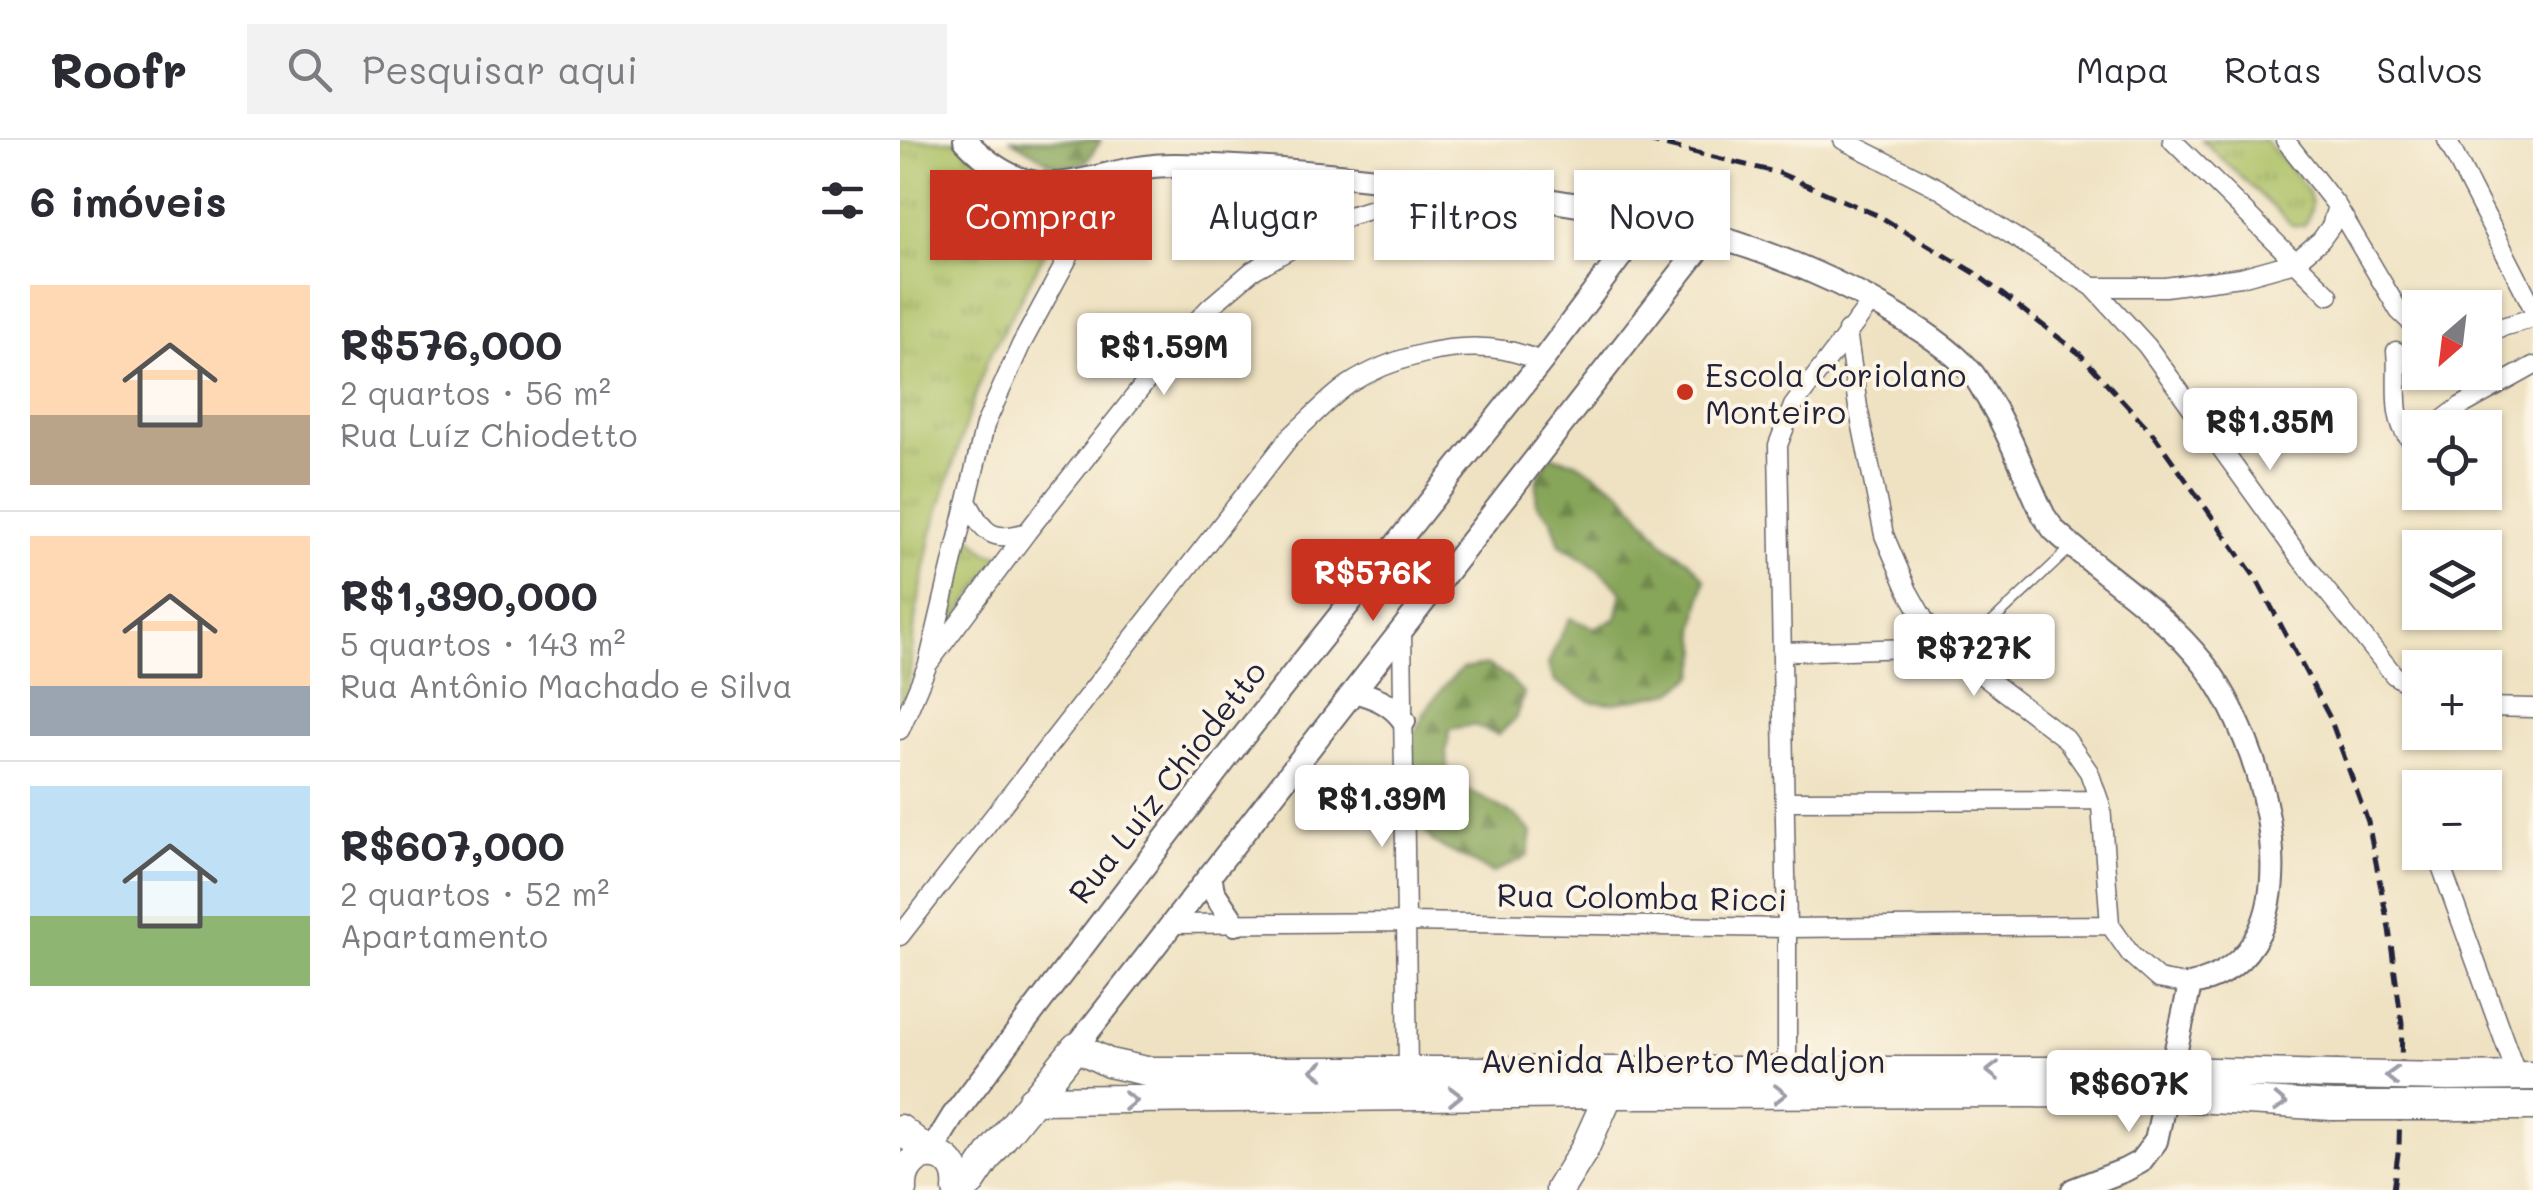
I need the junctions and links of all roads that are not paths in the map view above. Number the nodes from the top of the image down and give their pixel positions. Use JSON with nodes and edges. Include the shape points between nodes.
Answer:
{"nodes":[{"id":1,"x":965,"y":140,"type":"edge"},
{"id":2,"x":1843,"y":140,"type":"edge"},
{"id":3,"x":2172,"y":140,"type":"edge"},
{"id":4,"x":2284,"y":140,"type":"edge"},
{"id":5,"x":2447,"y":140,"type":"edge"},
{"id":6,"x":1000,"y":170,"type":"edge"},
{"id":7,"x":1126,"y":170,"type":"edge"},
{"id":8,"x":1297,"y":170,"type":"edge"},
{"id":9,"x":2337,"y":206,"type":"junction"},
{"id":10,"x":1730,"y":241,"type":"edge"},
{"id":11,"x":1066,"y":260,"type":"edge"},
{"id":12,"x":1273,"y":260,"type":"edge"},
{"id":13,"x":1618,"y":260,"type":"edge"},
{"id":14,"x":1692,"y":260,"type":"edge"},
{"id":15,"x":2295,"y":262,"type":"junction"},
{"id":16,"x":2093,"y":288,"type":"junction"},
{"id":17,"x":2329,"y":295,"type":"dead end"},
{"id":18,"x":1872,"y":301,"type":"junction"},
{"id":19,"x":2533,"y":308,"type":"edge"},
{"id":20,"x":2402,"y":314,"type":"edge"},
{"id":21,"x":2533,"y":318,"type":"edge"},
{"id":22,"x":2502,"y":327,"type":"edge"},
{"id":23,"x":1847,"y":331,"type":"junction"},
{"id":24,"x":2396,"y":351,"type":"dead end"},
{"id":25,"x":1542,"y":361,"type":"junction"},
{"id":26,"x":2533,"y":366,"type":"edge"},
{"id":27,"x":2456,"y":410,"type":"edge"},
{"id":28,"x":2402,"y":429,"type":"edge"},
{"id":29,"x":967,"y":501,"type":"junction"},
{"id":30,"x":1027,"y":532,"type":"junction"},
{"id":31,"x":2072,"y":546,"type":"junction"},
{"id":32,"x":1402,"y":630,"type":"junction"},
{"id":33,"x":1782,"y":652,"type":"junction"},
{"id":34,"x":1950,"y":652,"type":"junction"},
{"id":35,"x":928,"y":664,"type":"junction"},
{"id":36,"x":2402,"y":679,"type":"edge"},
{"id":37,"x":1354,"y":691,"type":"junction"},
{"id":38,"x":2502,"y":707,"type":"edge"},
{"id":39,"x":2533,"y":708,"type":"edge"},
{"id":40,"x":1404,"y":721,"type":"junction"},
{"id":41,"x":900,"y":730,"type":"edge"},
{"id":42,"x":1785,"y":800,"type":"junction"},
{"id":43,"x":2098,"y":800,"type":"junction"},
{"id":44,"x":2443,"y":870,"type":"edge"},
{"id":45,"x":1210,"y":875,"type":"junction"},
{"id":46,"x":1406,"y":922,"type":"junction"},
{"id":47,"x":1173,"y":924,"type":"junction"},
{"id":48,"x":1235,"y":924,"type":"junction"},
{"id":49,"x":2110,"y":925,"type":"junction"},
{"id":50,"x":1788,"y":928,"type":"junction"},
{"id":51,"x":900,"y":936,"type":"edge"},
{"id":52,"x":2190,"y":986,"type":"junction"},
{"id":53,"x":1076,"y":1047,"type":"junction"},
{"id":54,"x":1408,"y":1069,"type":"junction"},
{"id":55,"x":1787,"y":1072,"type":"junction"},
{"id":56,"x":2525,"y":1076,"type":"edge"},
{"id":57,"x":2168,"y":1083,"type":"junction"},
{"id":58,"x":1610,"y":1094,"type":"junction"},
{"id":59,"x":1032,"y":1100,"type":"junction"},
{"id":60,"x":2533,"y":1106,"type":"edge"},
{"id":61,"x":900,"y":1129,"type":"edge"},
{"id":62,"x":947,"y":1170,"type":"edge"},
{"id":63,"x":902,"y":1179,"type":"edge"},
{"id":64,"x":1559,"y":1189,"type":"edge"},
{"id":65,"x":1582,"y":1190,"type":"edge"},
{"id":66,"x":2073,"y":1190,"type":"edge"}],
"edges":[{"from":1,"to":6,"type":"street"},
{"from":2,"to":16,"type":"street","via":[[1938,188]]},
{"from":3,"to":15,"type":"street"},
{"from":4,"to":9,"type":"street"},
{"from":5,"to":19,"type":"street"},
{"from":7,"to":8,"type":"street"},
{"from":9,"to":15,"type":"street","via":[[2321,240]]},
{"from":9,"to":20,"type":"street"},
{"from":10,"to":18,"type":"street"},
{"from":11,"to":29,"type":"street","via":[[985,426]]},
{"from":12,"to":30,"type":"street","via":[[1180,339]]},
{"from":13,"to":25,"type":"street","name":"Rua Luíz Chiodetto"},
{"from":14,"to":32,"type":"street"},
{"from":15,"to":16,"type":"street","via":[[2241,278],[2166,288]]},
{"from":15,"to":17,"type":"street"},
{"from":16,"to":36,"type":"street","via":[[2147,346],[2301,558]]},
{"from":18,"to":23,"type":"street"},
{"from":18,"to":31,"type":"street","via":[[1974,375],[2044,516]]},
{"from":21,"to":22,"type":"street"},
{"from":23,"to":33,"type":"street","via":[[1793,406],[1778,445]]},
{"from":23,"to":34,"type":"street","via":[[1884,535],[1925,621]]},
{"from":24,"to":28,"type":"street"},
{"from":25,"to":51,"type":"street","via":[[1504,350],[1441,351],[1402,360],[1346,386],[1290,437]]},
{"from":25,"to":62,"type":"street","name":"Rua Luíz Chiodetto","via":[[953,1116],[940,1137]]},
{"from":26,"to":27,"type":"street"},
{"from":29,"to":30,"type":"street","via":[[990,534]]},
{"from":29,"to":35,"type":"street"},
{"from":30,"to":35,"type":"street"},
{"from":31,"to":34,"type":"lane"},
{"from":31,"to":52,"type":"street","via":[[2153,610],[2204,664],[2231,709],[2264,798],[2273,856],[2265,920],[2237,963]]},
{"from":32,"to":37,"type":"street"},
{"from":32,"to":40,"type":"street"},
{"from":33,"to":34,"type":"street"},
{"from":33,"to":42,"type":"street"},
{"from":34,"to":43,"type":"street","via":[[2066,738],[2090,772]]},
{"from":35,"to":41,"type":"street"},
{"from":37,"to":40,"type":"street","via":[[1396,708]]},
{"from":37,"to":45,"type":"street"},
{"from":38,"to":39,"type":"street"},
{"from":40,"to":46,"type":"street"},
{"from":42,"to":43,"type":"street"},
{"from":42,"to":50,"type":"street"},
{"from":43,"to":49,"type":"street"},
{"from":44,"to":56,"type":"street"},
{"from":45,"to":47,"type":"street"},
{"from":45,"to":48,"type":"street"},
{"from":46,"to":48,"type":"street","name":"Rua Colomba Ricci"},
{"from":46,"to":50,"type":"street","name":"Rua Colomba Ricci"},
{"from":46,"to":54,"type":"street"},
{"from":47,"to":48,"type":"street","name":"Rua Colomba Ricci"},
{"from":47,"to":53,"type":"street"},
{"from":49,"to":50,"type":"street","name":"Rua Colomba Ricci"},
{"from":49,"to":52,"type":"street","via":[[2158,979]]},
{"from":50,"to":55,"type":"street"},
{"from":52,"to":57,"type":"street"},
{"from":54,"to":53,"type":"main road","name":"Avenida Alberto Medaljon","one_way":true,"via":[[1146,1071]]},
{"from":53,"to":59,"type":"main road"},
{"from":54,"to":55,"type":"main road","name":"Avenida Alberto Medaljon"},
{"from":57,"to":55,"type":"main road","name":"Avenida Alberto Medaljon","one_way":true},
{"from":56,"to":57,"type":"main road","name":"Avenida Alberto Medaljon","one_way":true,"bridge":true},
{"from":58,"to":57,"type":"main road","name":"Avenida Alberto Medaljon","one_way":true,"via":[[2103,1092]]},
{"from":57,"to":60,"type":"main road","name":"Avenida Alberto Medaljon","one_way":true,"bridge":true,"via":[[2333,1106]]},
{"from":57,"to":66,"type":"street","via":[[2156,1140],[2140,1162]]},
{"from":59,"to":58,"type":"main road","name":"Avenida Alberto Medaljon","one_way":true},
{"from":58,"to":64,"type":"main road"},
{"from":59,"to":62,"type":"main road","via":[[991,1153]]},
{"from":61,"to":62,"type":"main road"},
{"from":62,"to":63,"type":"main road","via":[[914,1160]]},
{"from":64,"to":65,"type":"street"}]}
